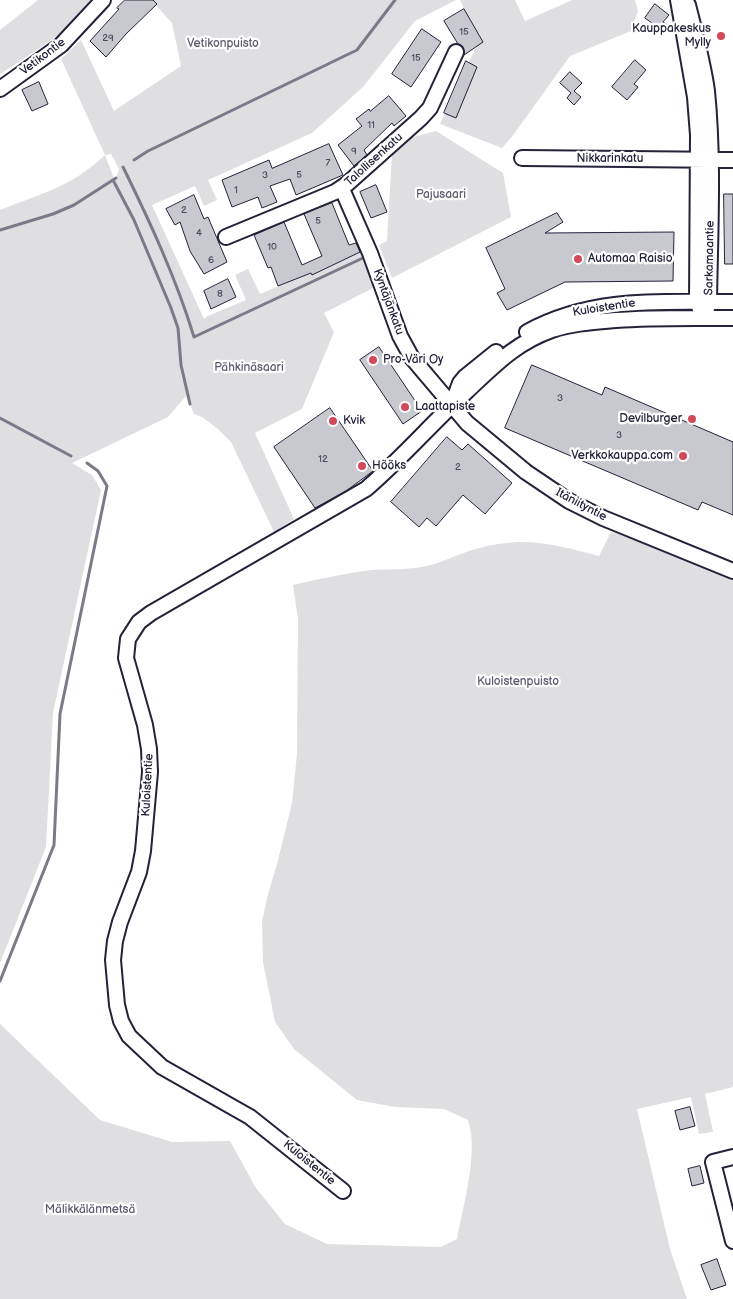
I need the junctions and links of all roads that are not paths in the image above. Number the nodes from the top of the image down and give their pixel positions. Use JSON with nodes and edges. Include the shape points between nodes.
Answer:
{"nodes":[{"id":1,"x":103,"y":0,"type":"edge"},
{"id":2,"x":678,"y":0,"type":"edge"},
{"id":3,"x":685,"y":0,"type":"edge"},
{"id":4,"x":456,"y":52,"type":"dead end"},
{"id":5,"x":0,"y":88,"type":"edge"},
{"id":6,"x":522,"y":158,"type":"dead end"},
{"id":7,"x":705,"y":160,"type":"junction"},
{"id":8,"x":733,"y":160,"type":"edge"},
{"id":9,"x":342,"y":188,"type":"junction"},
{"id":10,"x":226,"y":238,"type":"dead end"},
{"id":11,"x":703,"y":302,"type":"junction"},
{"id":12,"x":733,"y":302,"type":"edge"},
{"id":13,"x":704,"y":318,"type":"junction"},
{"id":14,"x":733,"y":318,"type":"edge"},
{"id":15,"x":452,"y":405,"type":"junction"},
{"id":16,"x":733,"y":571,"type":"edge"},
{"id":17,"x":733,"y":1157,"type":"edge"},
{"id":18,"x":343,"y":1191,"type":"dead end"},
{"id":19,"x":733,"y":1241,"type":"edge"}],
"edges":[{"from":1,"to":5,"type":"street","name":"Vetikontie","via":[[61,45]]},
{"from":2,"to":7,"type":"street","name":"Sarkamaantie"},
{"from":3,"to":7,"type":"street","name":"Sarkamaantie","via":[[706,89]]},
{"from":4,"to":9,"type":"street","name":"Talollisenkatu","via":[[430,108],[422,118]]},
{"from":6,"to":7,"type":"street","name":"Nikkarinkatu"},
{"from":7,"to":8,"type":"street","name":"Nikkarinkatu"},
{"from":7,"to":11,"type":"street","name":"Sarkamaantie"},
{"from":9,"to":10,"type":"street","name":"Talollisenkatu"},
{"from":9,"to":15,"type":"street","name":"Kyntäjänkatu","via":[[404,343],[412,358]]},
{"from":11,"to":12,"type":"street","name":"Kuloistentie"},
{"from":11,"to":13,"type":"street","name":"Sarkamaantie"},
{"from":11,"to":15,"type":"street","name":"Kuloistentie","via":[[606,305],[547,322],[515,339],[473,370],[460,383]]},
{"from":13,"to":14,"type":"street","name":"Kuloistentie"},
{"from":13,"to":15,"type":"street","name":"Kuloistentie","via":[[589,322],[552,330],[501,359]]},
{"from":15,"to":16,"type":"street","name":"Itäniityntie","via":[[467,423],[505,455],[569,501]]},
{"from":15,"to":18,"type":"street","name":"Kuloistentie","via":[[366,489],[151,613],[139,622],[128,639],[126,658],[145,725],[150,772],[139,872],[120,922],[114,950],[120,1021],[129,1036],[162,1067],[250,1117]]},
{"from":17,"to":19,"type":"street","via":[[713,1162]]}]}
